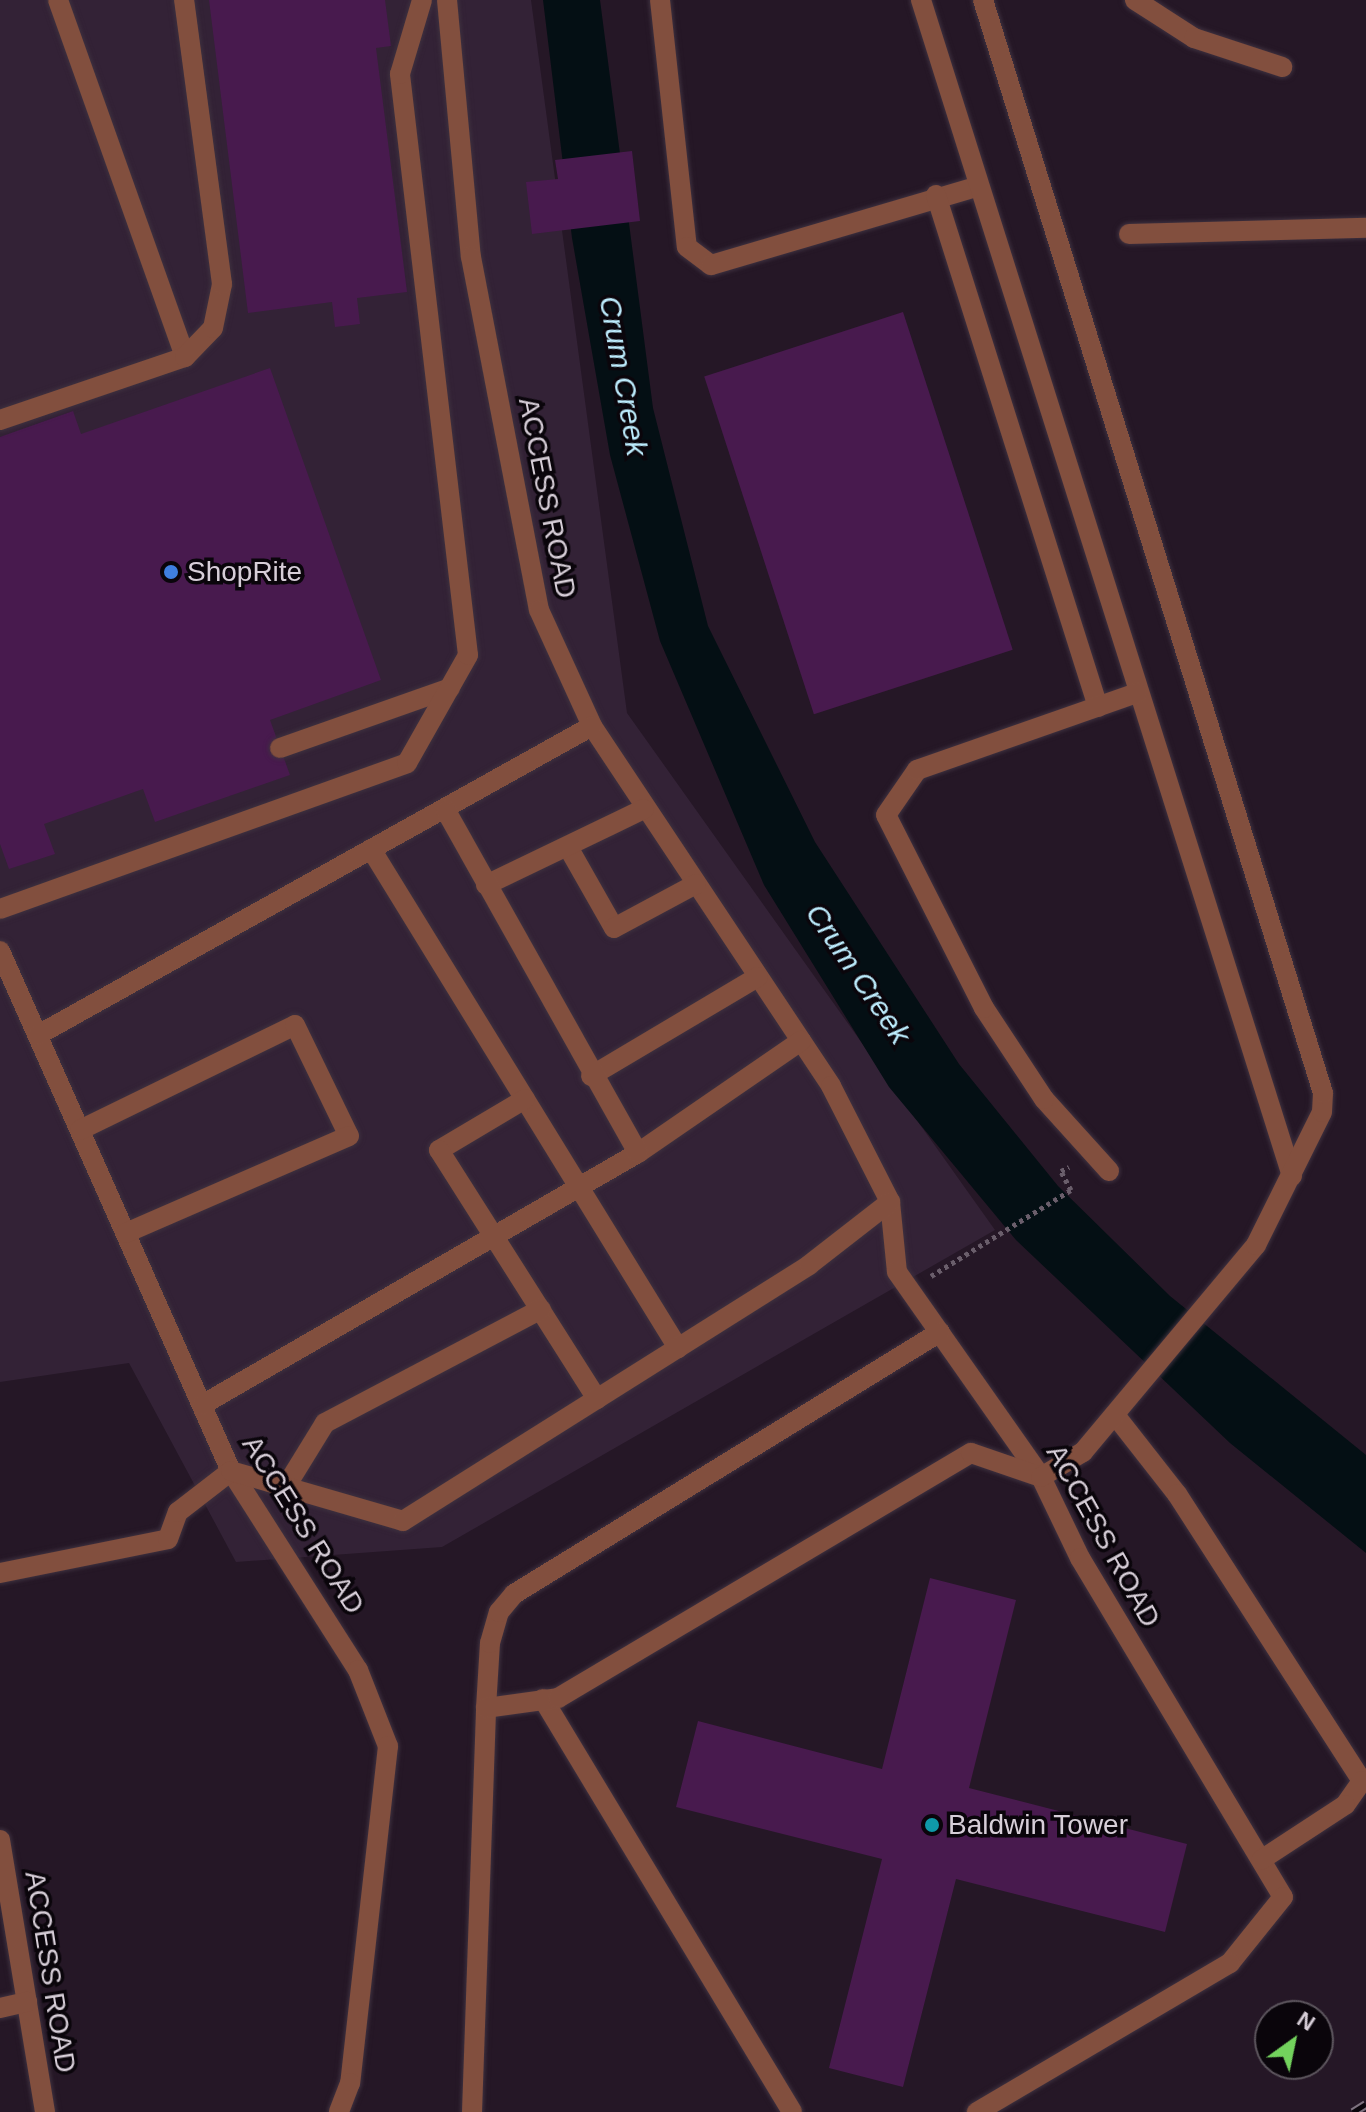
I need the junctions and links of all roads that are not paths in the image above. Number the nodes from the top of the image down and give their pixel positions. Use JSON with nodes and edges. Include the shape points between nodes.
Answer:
{"nodes":[{"id":1,"x":58,"y":0,"type":"edge"},
{"id":2,"x":184,"y":0,"type":"edge"},
{"id":3,"x":422,"y":0,"type":"edge"},
{"id":4,"x":447,"y":0,"type":"edge"},
{"id":5,"x":660,"y":0,"type":"edge"},
{"id":6,"x":921,"y":0,"type":"edge"},
{"id":7,"x":983,"y":0,"type":"edge"},
{"id":8,"x":1135,"y":0,"type":"edge"},
{"id":9,"x":1282,"y":67,"type":"dead end"},
{"id":10,"x":979,"y":186,"type":"junction"},
{"id":11,"x":936,"y":195,"type":"junction"},
{"id":12,"x":1366,"y":228,"type":"edge"},
{"id":13,"x":1129,"y":234,"type":"dead end"},
{"id":14,"x":185,"y":357,"type":"junction"},
{"id":15,"x":0,"y":420,"type":"edge"},
{"id":16,"x":450,"y":688,"type":"junction"},
{"id":17,"x":1137,"y":693,"type":"junction"},
{"id":18,"x":1098,"y":707,"type":"junction"},
{"id":19,"x":592,"y":726,"type":"junction"},
{"id":20,"x":280,"y":748,"type":"dead end"},
{"id":21,"x":644,"y":809,"type":"junction"},
{"id":22,"x":446,"y":811,"type":"junction"},
{"id":23,"x":568,"y":847,"type":"junction"},
{"id":24,"x":371,"y":849,"type":"junction"},
{"id":25,"x":696,"y":884,"type":"junction"},
{"id":26,"x":486,"y":885,"type":"junction"},
{"id":27,"x":0,"y":909,"type":"edge"},
{"id":28,"x":0,"y":951,"type":"edge"},
{"id":29,"x":758,"y":977,"type":"junction"},
{"id":30,"x":38,"y":1035,"type":"junction"},
{"id":31,"x":801,"y":1041,"type":"junction"},
{"id":32,"x":591,"y":1076,"type":"junction"},
{"id":33,"x":525,"y":1099,"type":"junction"},
{"id":34,"x":80,"y":1130,"type":"junction"},
{"id":35,"x":638,"y":1153,"type":"junction"},
{"id":36,"x":1109,"y":1171,"type":"dead end"},
{"id":37,"x":1292,"y":1176,"type":"junction"},
{"id":38,"x":581,"y":1189,"type":"junction"},
{"id":39,"x":890,"y":1202,"type":"junction"},
{"id":40,"x":126,"y":1233,"type":"junction"},
{"id":41,"x":497,"y":1240,"type":"junction"},
{"id":42,"x":541,"y":1309,"type":"junction"},
{"id":43,"x":940,"y":1332,"type":"junction"},
{"id":44,"x":678,"y":1348,"type":"junction"},
{"id":45,"x":597,"y":1399,"type":"junction"},
{"id":46,"x":202,"y":1405,"type":"junction"},
{"id":47,"x":1115,"y":1415,"type":"junction"},
{"id":48,"x":231,"y":1471,"type":"junction"},
{"id":49,"x":1041,"y":1477,"type":"junction"},
{"id":50,"x":285,"y":1488,"type":"junction"},
{"id":51,"x":0,"y":1573,"type":"edge"},
{"id":52,"x":543,"y":1699,"type":"junction"},
{"id":53,"x":486,"y":1708,"type":"junction"},
{"id":54,"x":0,"y":1840,"type":"edge"},
{"id":55,"x":1261,"y":1860,"type":"junction"},
{"id":56,"x":27,"y":2002,"type":"junction"},
{"id":57,"x":0,"y":2008,"type":"edge"},
{"id":58,"x":45,"y":2112,"type":"edge"},
{"id":59,"x":339,"y":2112,"type":"edge"},
{"id":60,"x":472,"y":2112,"type":"edge"},
{"id":61,"x":792,"y":2112,"type":"edge"},
{"id":62,"x":977,"y":2112,"type":"edge"}],
"edges":[{"from":1,"to":14,"type":"street"},
{"from":2,"to":14,"type":"street","via":[[222,284],[213,328]]},
{"from":3,"to":16,"type":"street","via":[[400,74],[468,655]]},
{"from":4,"to":19,"type":"street","name":"ACCESS ROAD","via":[[471,257],[539,610]]},
{"from":5,"to":11,"type":"street","via":[[687,247],[711,265]]},
{"from":6,"to":10,"type":"street"},
{"from":7,"to":37,"type":"street","via":[[1323,1093],[1322,1112]]},
{"from":8,"to":9,"type":"street","via":[[1194,38]]},
{"from":10,"to":11,"type":"street"},
{"from":10,"to":17,"type":"street"},
{"from":11,"to":18,"type":"street"},
{"from":12,"to":13,"type":"street"},
{"from":14,"to":15,"type":"street"},
{"from":16,"to":20,"type":"street"},
{"from":16,"to":27,"type":"street","via":[[407,763]]},
{"from":17,"to":18,"type":"street"},
{"from":17,"to":37,"type":"street"},
{"from":18,"to":36,"type":"street","via":[[917,770],[886,815],[984,1008],[1044,1099]]},
{"from":19,"to":21,"type":"street","name":"ACCESS ROAD"},
{"from":19,"to":22,"type":"street"},
{"from":21,"to":23,"type":"street"},
{"from":21,"to":25,"type":"street","name":"ACCESS ROAD"},
{"from":22,"to":24,"type":"street"},
{"from":22,"to":26,"type":"street"},
{"from":23,"to":25,"type":"street","via":[[614,928]]},
{"from":23,"to":26,"type":"street"},
{"from":24,"to":30,"type":"street"},
{"from":24,"to":33,"type":"street"},
{"from":25,"to":29,"type":"street","name":"ACCESS ROAD"},
{"from":26,"to":32,"type":"street"},
{"from":28,"to":30,"type":"street","name":"ACCESS ROAD"},
{"from":29,"to":31,"type":"street","name":"ACCESS ROAD"},
{"from":29,"to":32,"type":"street"},
{"from":30,"to":34,"type":"street","name":"ACCESS ROAD"},
{"from":31,"to":35,"type":"street"},
{"from":31,"to":39,"type":"street","name":"ACCESS ROAD"},
{"from":32,"to":35,"type":"street"},
{"from":33,"to":38,"type":"street"},
{"from":33,"to":41,"type":"street","via":[[439,1150]]},
{"from":34,"to":40,"type":"street","name":"ACCESS ROAD"},
{"from":34,"to":40,"type":"street","via":[[295,1025],[349,1136]]},
{"from":35,"to":38,"type":"street"},
{"from":37,"to":47,"type":"street","via":[[1256,1245]]},
{"from":38,"to":41,"type":"street"},
{"from":38,"to":44,"type":"street"},
{"from":39,"to":43,"type":"street","name":"ACCESS ROAD","via":[[897,1272]]},
{"from":39,"to":44,"type":"street","name":"ACCESS ROAD","via":[[809,1265]]},
{"from":40,"to":46,"type":"street","name":"ACCESS ROAD"},
{"from":41,"to":42,"type":"street"},
{"from":41,"to":46,"type":"street"},
{"from":42,"to":45,"type":"street"},
{"from":42,"to":50,"type":"street","via":[[325,1423]]},
{"from":43,"to":49,"type":"street","name":"ACCESS ROAD"},
{"from":43,"to":53,"type":"street","via":[[514,1594],[499,1612],[490,1643]]},
{"from":44,"to":45,"type":"street","name":"ACCESS ROAD"},
{"from":45,"to":50,"type":"street","name":"ACCESS ROAD","via":[[403,1521]]},
{"from":46,"to":48,"type":"street","name":"ACCESS ROAD"},
{"from":47,"to":49,"type":"street","via":[[1083,1452]]},
{"from":47,"to":55,"type":"street","via":[[1177,1494],[1362,1781],[1345,1805]]},
{"from":48,"to":50,"type":"street","name":"ACCESS ROAD"},
{"from":48,"to":51,"type":"street","via":[[178,1512],[168,1539]]},
{"from":48,"to":59,"type":"street","name":"ACCESS ROAD","via":[[358,1670],[388,1746],[350,2083]]},
{"from":49,"to":52,"type":"street","via":[[971,1453],[558,1698]]},
{"from":49,"to":55,"type":"street","name":"ACCESS ROAD","via":[[1080,1558]]},
{"from":52,"to":53,"type":"street"},
{"from":52,"to":61,"type":"street"},
{"from":53,"to":60,"type":"street"},
{"from":54,"to":56,"type":"street","name":"ACCESS ROAD"},
{"from":55,"to":62,"type":"street","name":"ACCESS ROAD","via":[[1283,1897],[1230,1963]]},
{"from":56,"to":57,"type":"street"},
{"from":56,"to":58,"type":"street","name":"ACCESS ROAD"}]}
